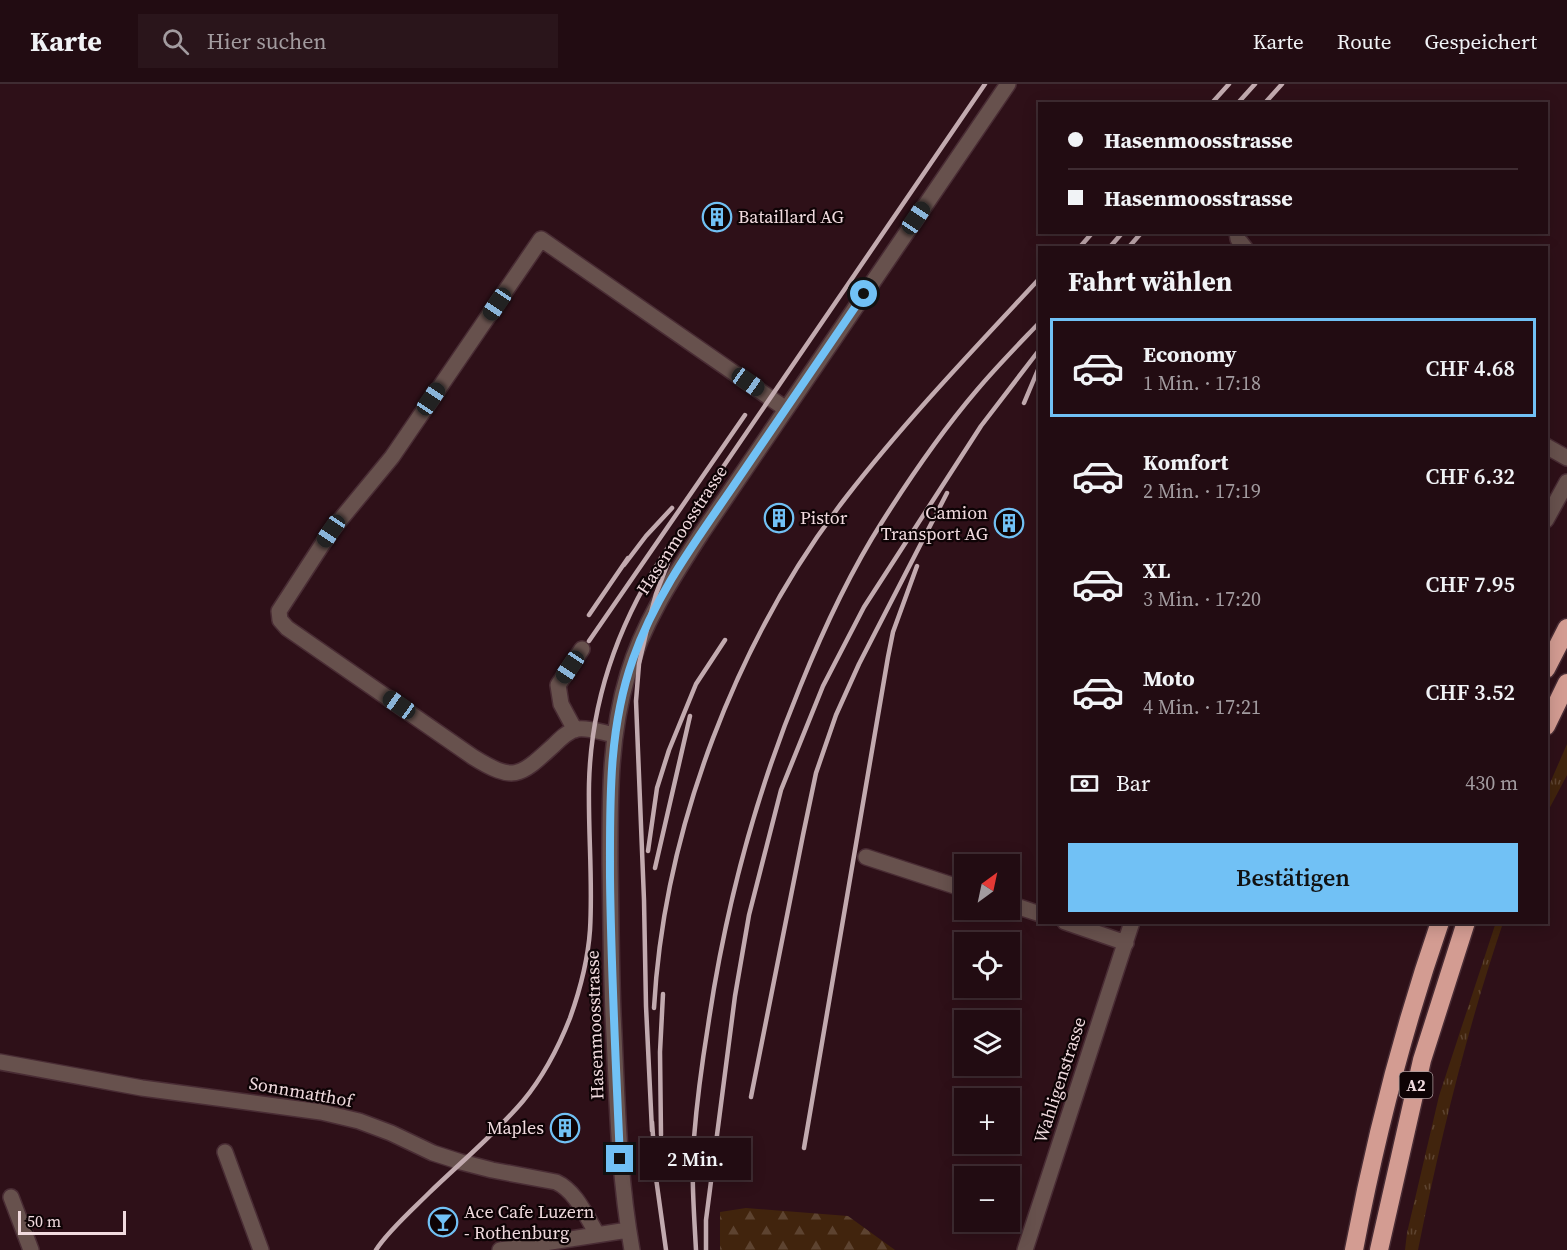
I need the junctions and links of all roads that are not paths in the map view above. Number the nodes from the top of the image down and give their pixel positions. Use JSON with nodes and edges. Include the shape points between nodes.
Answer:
{"nodes":[{"id":1,"x":1008,"y":84,"type":"edge"},
{"id":2,"x":786,"y":409,"type":"junction"},
{"id":3,"x":1548,"y":447,"type":"edge"},
{"id":4,"x":1567,"y":458,"type":"edge"},
{"id":5,"x":1567,"y":482,"type":"edge"},
{"id":6,"x":1548,"y":516,"type":"edge"},
{"id":7,"x":1567,"y":628,"type":"edge"},
{"id":8,"x":582,"y":649,"type":"dead end"},
{"id":9,"x":1548,"y":665,"type":"edge"},
{"id":10,"x":1567,"y":683,"type":"edge"},
{"id":11,"x":1548,"y":722,"type":"edge"},
{"id":12,"x":575,"y":730,"type":"junction"},
{"id":13,"x":615,"y":735,"type":"junction"},
{"id":14,"x":866,"y":857,"type":"dead end"},
{"id":15,"x":954,"y":886,"type":"edge"},
{"id":16,"x":1020,"y":907,"type":"edge"},
{"id":17,"x":1038,"y":913,"type":"edge"},
{"id":18,"x":1071,"y":924,"type":"edge"},
{"id":19,"x":1131,"y":924,"type":"edge"},
{"id":20,"x":1439,"y":924,"type":"edge"},
{"id":21,"x":1465,"y":924,"type":"edge"},
{"id":22,"x":1126,"y":943,"type":"junction"},
{"id":23,"x":0,"y":1062,"type":"edge"},
{"id":24,"x":225,"y":1152,"type":"dead end"},
{"id":25,"x":12,"y":1197,"type":"dead end"},
{"id":26,"x":628,"y":1230,"type":"junction"},
{"id":27,"x":597,"y":1234,"type":"junction"},
{"id":28,"x":31,"y":1250,"type":"edge"},
{"id":29,"x":261,"y":1250,"type":"edge"},
{"id":30,"x":500,"y":1250,"type":"edge"},
{"id":31,"x":632,"y":1250,"type":"edge"},
{"id":32,"x":1025,"y":1250,"type":"edge"},
{"id":33,"x":1354,"y":1250,"type":"edge"},
{"id":34,"x":1379,"y":1250,"type":"edge"}],
"edges":[{"from":1,"to":2,"type":"street","name":"Hasenmoosstrasse"},
{"from":2,"to":12,"type":"street","via":[[541,239],[392,457],[331,531],[279,611],[287,628],[498,771],[524,770]]},
{"from":2,"to":13,"type":"street","name":"Hasenmoosstrasse","via":[[657,604],[627,675]]},
{"from":3,"to":4,"type":"street"},
{"from":5,"to":6,"type":"street"},
{"from":7,"to":9,"type":"highway"},
{"from":8,"to":12,"type":"street","via":[[558,686],[561,704]]},
{"from":10,"to":11,"type":"highway"},
{"from":12,"to":13,"type":"street"},
{"from":13,"to":26,"type":"street","name":"Hasenmoosstrasse","via":[[610,785],[611,956],[620,1159]]},
{"from":14,"to":15,"type":"street"},
{"from":16,"to":17,"type":"street"},
{"from":18,"to":22,"type":"street"},
{"from":19,"to":22,"type":"street","name":"Wahligenstrasse"},
{"from":20,"to":33,"type":"highway","number":"A2","via":[[1391,1081]]},
{"from":21,"to":34,"type":"highway","number":"A2","via":[[1422,1060]]},
{"from":22,"to":32,"type":"street","name":"Wahligenstrasse"},
{"from":23,"to":27,"type":"street","name":"Sonnmatthof","via":[[359,1121],[460,1162],[565,1186]]},
{"from":24,"to":29,"type":"street"},
{"from":25,"to":28,"type":"street"},
{"from":26,"to":27,"type":"street"},
{"from":26,"to":31,"type":"street","name":"Hasenmoosstrasse"},
{"from":27,"to":30,"type":"street"}]}
